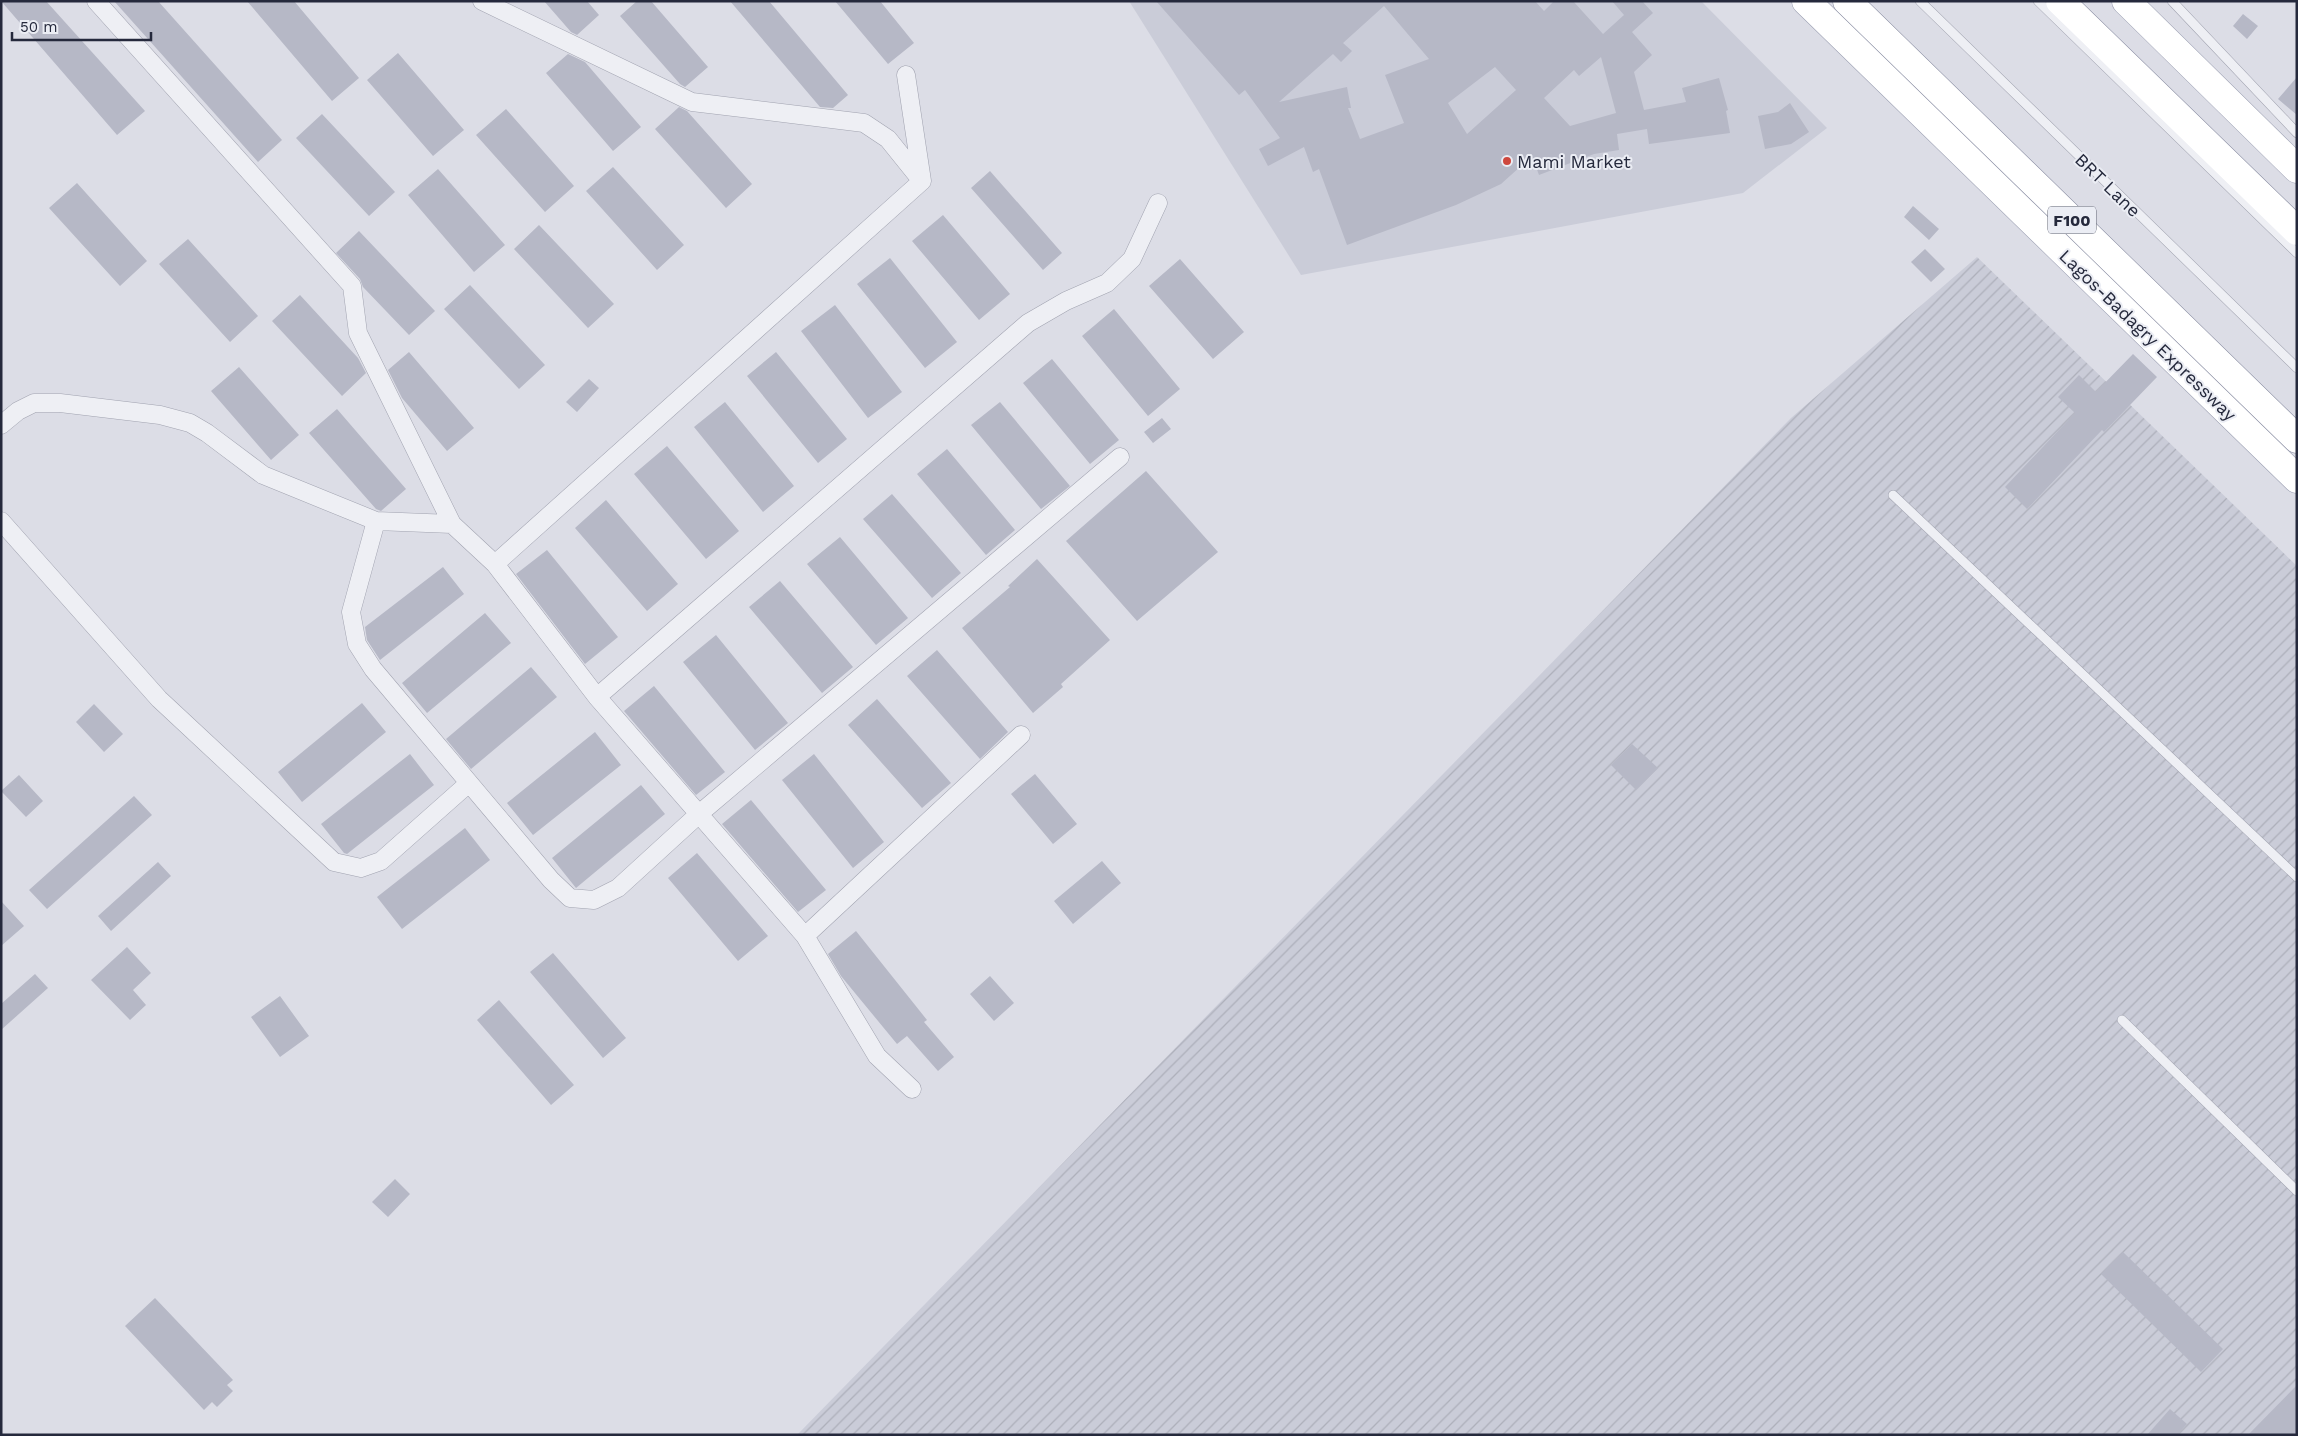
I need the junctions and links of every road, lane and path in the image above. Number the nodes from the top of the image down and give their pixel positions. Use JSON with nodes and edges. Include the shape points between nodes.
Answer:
{"nodes":[{"id":1,"x":96,"y":1,"type":"edge"},
{"id":2,"x":482,"y":1,"type":"edge"},
{"id":3,"x":1806,"y":1,"type":"edge"},
{"id":4,"x":1848,"y":1,"type":"edge"},
{"id":5,"x":1920,"y":1,"type":"edge"},
{"id":6,"x":2038,"y":1,"type":"edge"},
{"id":7,"x":2060,"y":1,"type":"edge"},
{"id":8,"x":2126,"y":1,"type":"edge"},
{"id":9,"x":2172,"y":1,"type":"edge"},
{"id":10,"x":906,"y":75,"type":"dead end"},
{"id":11,"x":2297,"y":133,"type":"edge"},
{"id":12,"x":2297,"y":169,"type":"edge"},
{"id":13,"x":922,"y":181,"type":"junction"},
{"id":14,"x":1158,"y":203,"type":"dead end"},
{"id":15,"x":2297,"y":231,"type":"edge"},
{"id":16,"x":2297,"y":253,"type":"edge"},
{"id":17,"x":2297,"y":368,"type":"edge"},
{"id":18,"x":1,"y":425,"type":"edge"},
{"id":19,"x":2297,"y":439,"type":"edge"},
{"id":20,"x":1120,"y":457,"type":"dead end"},
{"id":21,"x":2297,"y":479,"type":"edge"},
{"id":22,"x":1893,"y":495,"type":"dead end"},
{"id":23,"x":1,"y":521,"type":"edge"},
{"id":24,"x":376,"y":521,"type":"junction"},
{"id":25,"x":452,"y":524,"type":"junction"},
{"id":26,"x":495,"y":564,"type":"junction"},
{"id":27,"x":597,"y":697,"type":"junction"},
{"id":28,"x":1021,"y":735,"type":"dead end"},
{"id":29,"x":469,"y":783,"type":"junction"},
{"id":30,"x":699,"y":814,"type":"junction"},
{"id":31,"x":2297,"y":876,"type":"edge"},
{"id":32,"x":805,"y":936,"type":"junction"},
{"id":33,"x":2122,"y":1020,"type":"dead end"},
{"id":34,"x":912,"y":1089,"type":"dead end"},
{"id":35,"x":2297,"y":1191,"type":"edge"}],
"edges":[{"from":1,"to":25,"type":"street","via":[[352,286],[358,333]]},
{"from":2,"to":13,"type":"street","via":[[692,102],[864,123],[888,138]]},
{"from":3,"to":21,"type":"main road","name":"Lagos-Badagry Expressway"},
{"from":4,"to":19,"type":"main road","name":"Lagos-Badagry Expressway","number":"F100"},
{"from":5,"to":17,"type":"lane","name":"BRT Lane"},
{"from":6,"to":16,"type":"lane"},
{"from":7,"to":15,"type":"main road"},
{"from":8,"to":12,"type":"main road"},
{"from":9,"to":11,"type":"lane"},
{"from":10,"to":13,"type":"street"},
{"from":13,"to":26,"type":"street"},
{"from":14,"to":27,"type":"street","via":[[1132,259],[1108,283],[1066,301],[1028,323]]},
{"from":18,"to":24,"type":"street","via":[[34,403],[160,415],[190,423],[207,432],[263,474]]},
{"from":20,"to":30,"type":"street"},
{"from":22,"to":31,"type":"lane"},
{"from":23,"to":29,"type":"street","via":[[159,698],[334,862],[361,868],[381,861]]},
{"from":24,"to":25,"type":"street"},
{"from":24,"to":29,"type":"street","via":[[351,612],[356,644],[373,669]]},
{"from":25,"to":26,"type":"street"},
{"from":26,"to":27,"type":"street"},
{"from":27,"to":30,"type":"street"},
{"from":28,"to":32,"type":"street"},
{"from":29,"to":30,"type":"street","via":[[570,898],[594,900],[618,888]]},
{"from":30,"to":32,"type":"street"},
{"from":32,"to":34,"type":"street","via":[[877,1056]]},
{"from":33,"to":35,"type":"lane"}]}
